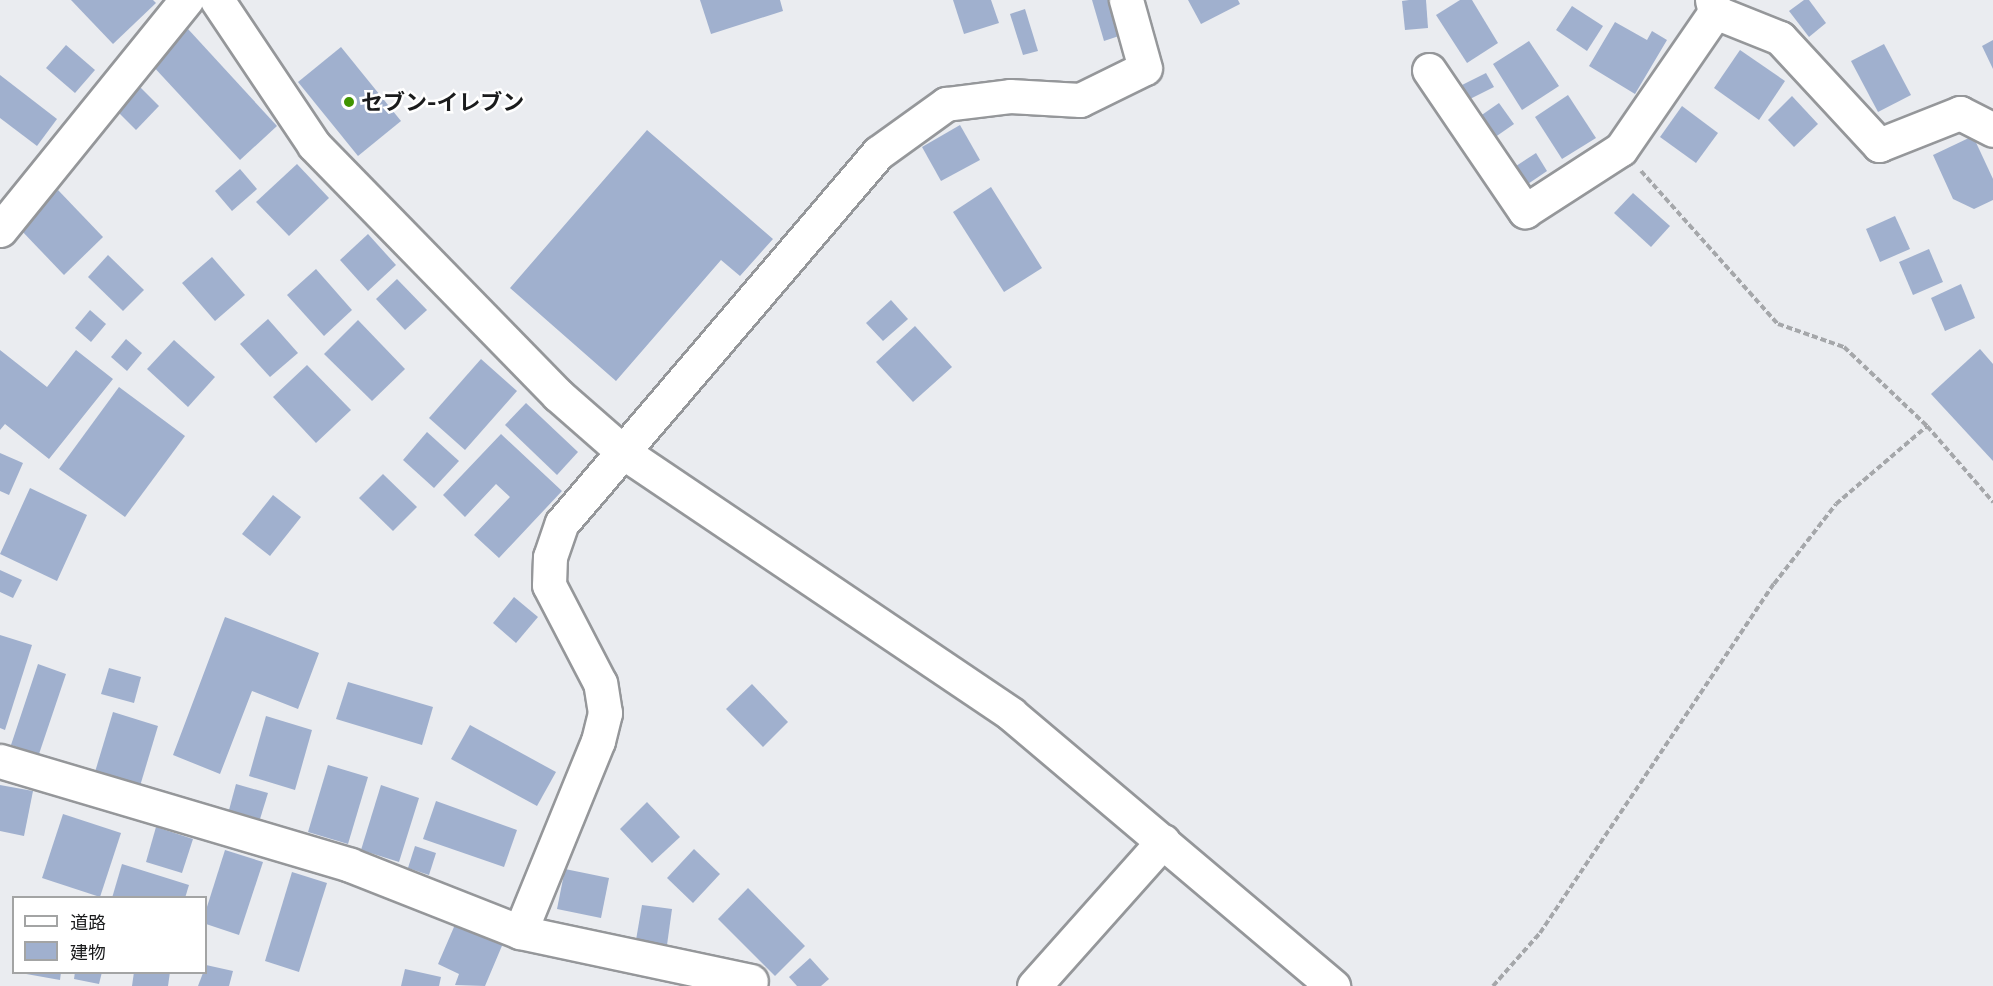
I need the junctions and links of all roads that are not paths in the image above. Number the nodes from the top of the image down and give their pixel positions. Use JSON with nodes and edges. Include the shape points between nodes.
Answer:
{"nodes":[{"id":1,"x":186,"y":0,"type":"edge"},
{"id":2,"x":217,"y":0,"type":"edge"},
{"id":3,"x":1126,"y":0,"type":"edge"},
{"id":4,"x":1713,"y":6,"type":"edge"},
{"id":5,"x":1429,"y":70,"type":"dead end"},
{"id":6,"x":1993,"y":130,"type":"edge"},
{"id":7,"x":0,"y":230,"type":"edge"},
{"id":8,"x":622,"y":452,"type":"junction"},
{"id":9,"x":0,"y":761,"type":"edge"},
{"id":10,"x":1163,"y":841,"type":"junction"},
{"id":11,"x":520,"y":932,"type":"junction"},
{"id":12,"x":751,"y":981,"type":"dead end"},
{"id":13,"x":1035,"y":986,"type":"edge"},
{"id":14,"x":1333,"y":986,"type":"edge"}],
"edges":[{"from":1,"to":7,"type":"street"},
{"from":2,"to":8,"type":"street","via":[[314,146],[558,395]]},
{"from":3,"to":8,"type":"street","via":[[1145,68],[1080,100],[1010,96],[945,104],[879,153]]},
{"from":4,"to":5,"type":"street","via":[[1621,148],[1525,211]]},
{"from":4,"to":6,"type":"street","via":[[1780,38],[1879,145],[1960,113]]},
{"from":8,"to":10,"type":"street","via":[[1011,714]]},
{"from":8,"to":11,"type":"street","via":[[561,523],[550,557],[549,585],[600,683],[605,713],[598,741]]},
{"from":9,"to":11,"type":"street","via":[[350,865]]},
{"from":10,"to":13,"type":"street"},
{"from":10,"to":14,"type":"street"},
{"from":11,"to":12,"type":"street"}]}
